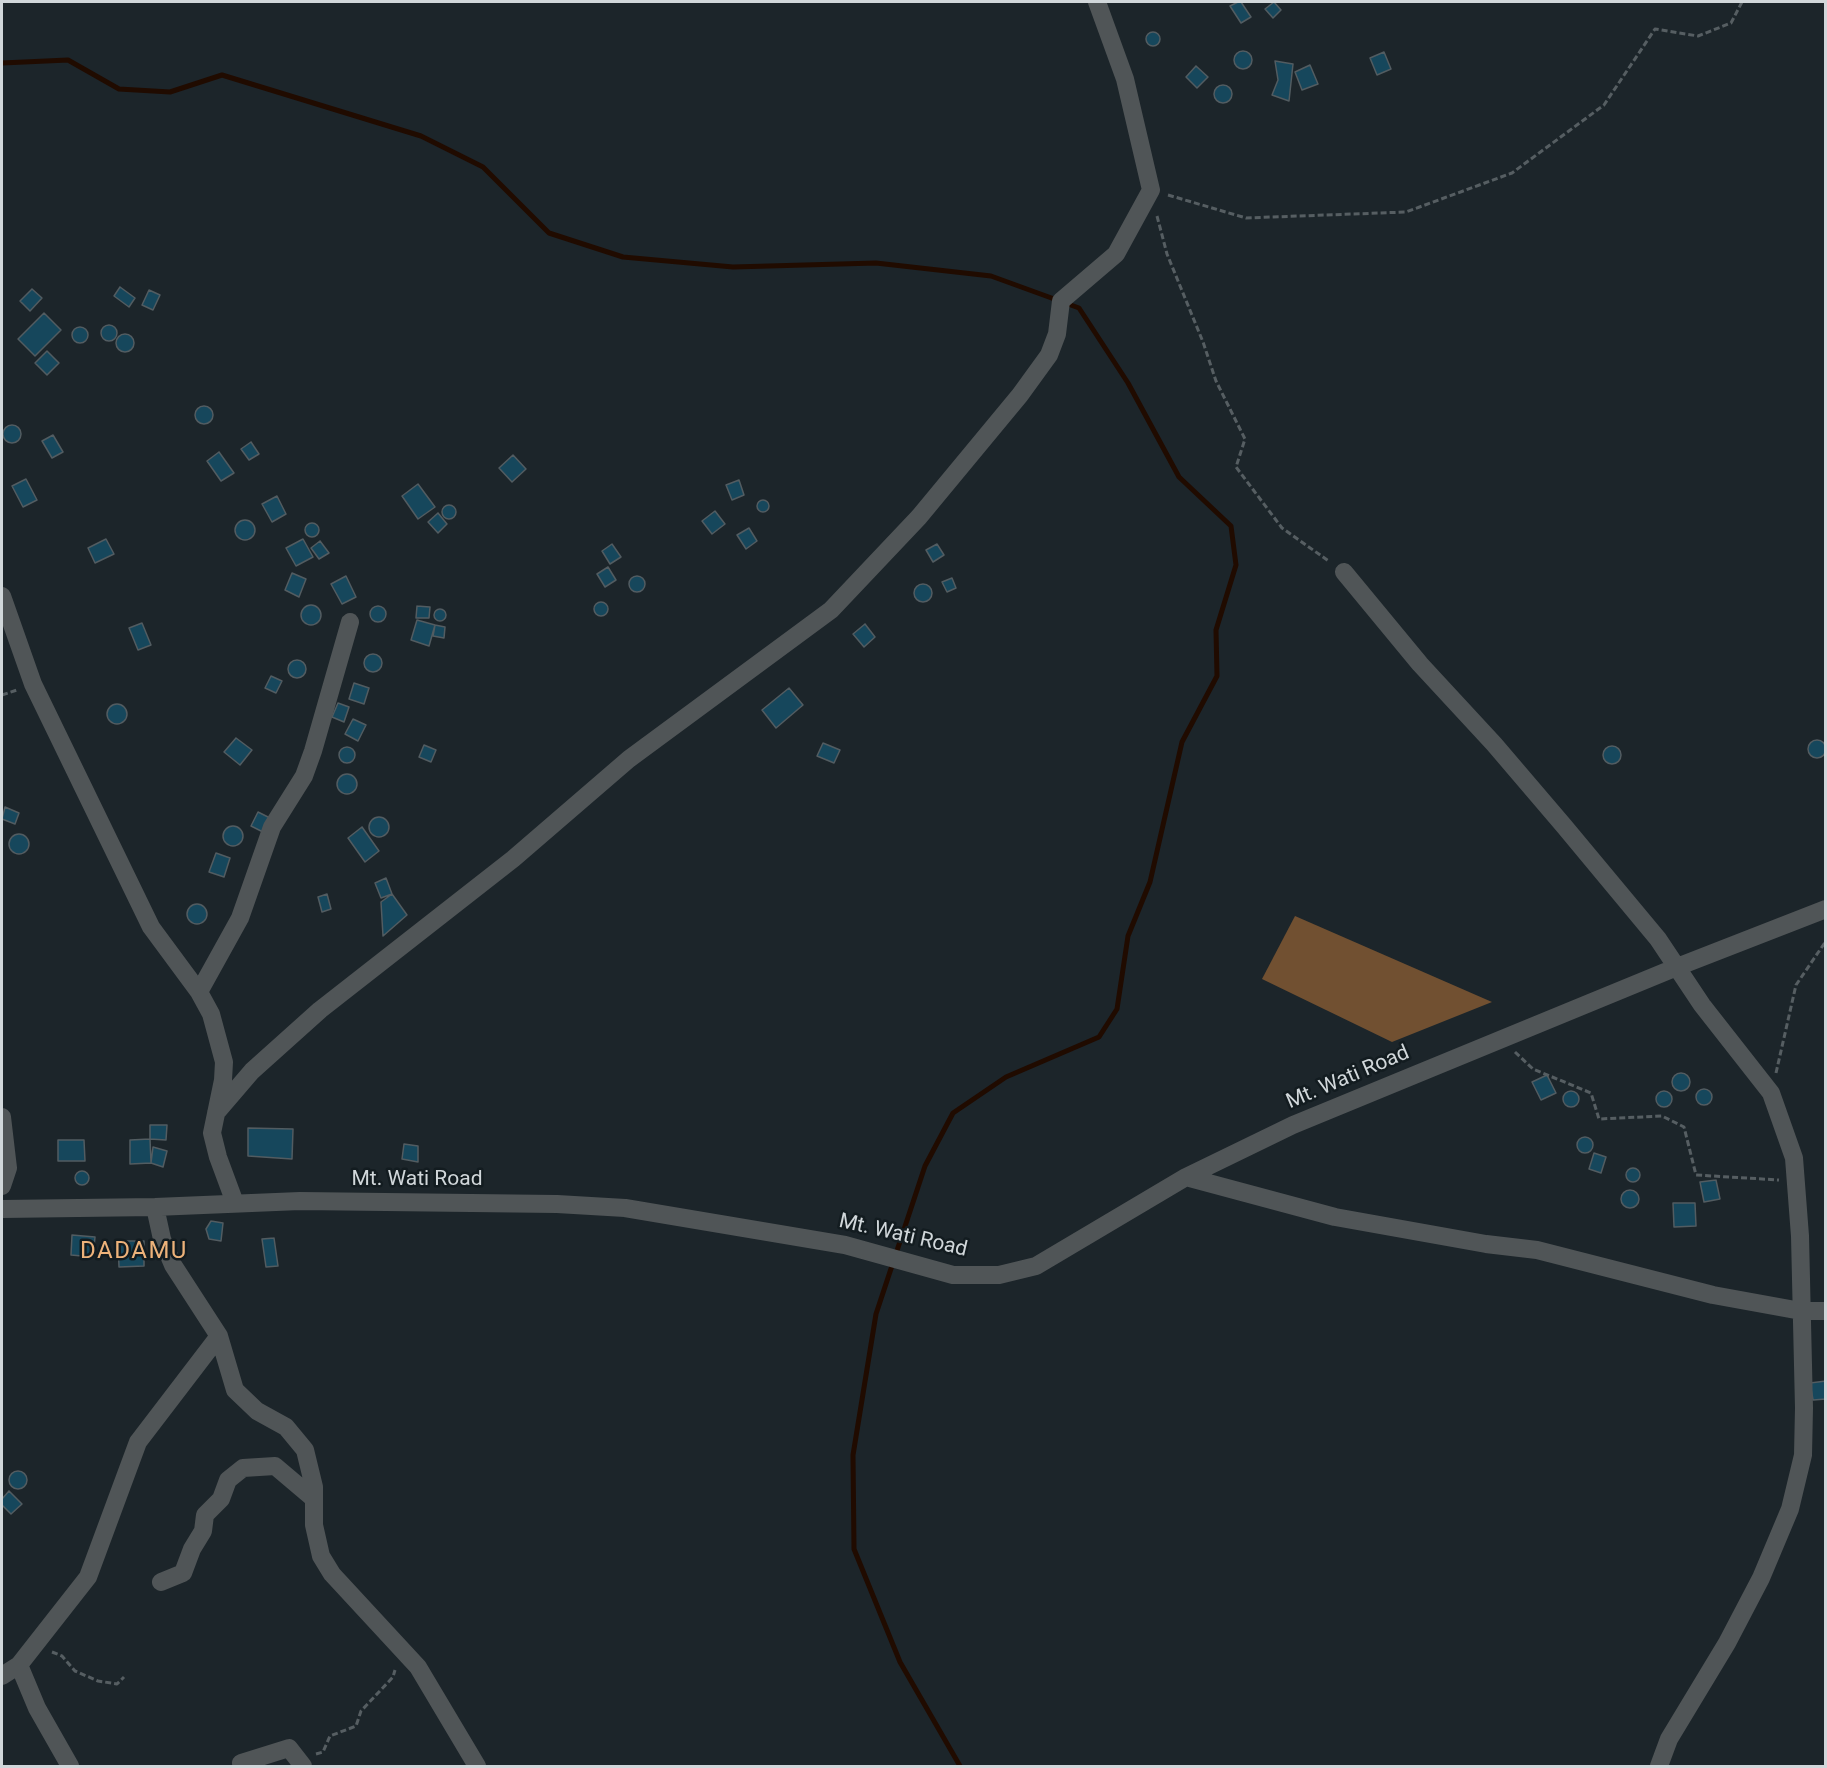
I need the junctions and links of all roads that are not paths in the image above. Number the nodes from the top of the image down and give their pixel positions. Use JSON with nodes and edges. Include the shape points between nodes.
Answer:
{"nodes":[{"id":1,"x":1096,"y":2,"type":"edge"},
{"id":2,"x":1344,"y":572,"type":"road end"},
{"id":3,"x":2,"y":597,"type":"edge"},
{"id":4,"x":350,"y":622,"type":"dead end"},
{"id":5,"x":1826,"y":909,"type":"edge"},
{"id":6,"x":1677,"y":967,"type":"junction"},
{"id":7,"x":199,"y":993,"type":"junction"},
{"id":8,"x":216,"y":1113,"type":"junction"},
{"id":9,"x":2,"y":1117,"type":"edge"},
{"id":10,"x":1186,"y":1177,"type":"junction"},
{"id":11,"x":2,"y":1186,"type":"edge"},
{"id":12,"x":235,"y":1203,"type":"junction"},
{"id":13,"x":155,"y":1207,"type":"junction"},
{"id":14,"x":2,"y":1209,"type":"edge"},
{"id":15,"x":1801,"y":1311,"type":"junction"},
{"id":16,"x":1826,"y":1311,"type":"edge"},
{"id":17,"x":219,"y":1336,"type":"junction"},
{"id":18,"x":314,"y":1499,"type":"junction"},
{"id":19,"x":161,"y":1582,"type":"dead end"},
{"id":20,"x":20,"y":1665,"type":"junction"},
{"id":21,"x":2,"y":1676,"type":"edge"},
{"id":22,"x":241,"y":1763,"type":"dead end"},
{"id":23,"x":302,"y":1764,"type":"edge"},
{"id":24,"x":70,"y":1767,"type":"edge"},
{"id":25,"x":477,"y":1767,"type":"edge"},
{"id":26,"x":1659,"y":1767,"type":"edge"}],
"edges":[{"from":1,"to":8,"type":"street","via":[[1125,80],[1151,189],[1116,254],[1061,301],[1058,334],[1049,355],[1020,395],[919,517],[831,610],[638,752],[513,859],[320,1010],[261,1062]]},
{"from":2,"to":6,"type":"street","via":[[1564,826]]},
{"from":3,"to":7,"type":"street","via":[[33,684],[141,906],[166,950]]},
{"from":4,"to":7,"type":"street","via":[[304,776],[272,826],[240,918]]},
{"from":5,"to":6,"type":"street","name":"Mt. Wati Road"},
{"from":6,"to":10,"type":"street","name":"Mt. Wati Road","via":[[1293,1125]]},
{"from":6,"to":15,"type":"street","via":[[1771,1093],[1786,1130],[1796,1181]]},
{"from":7,"to":8,"type":"street","via":[[211,1014],[224,1062]]},
{"from":8,"to":12,"type":"street","via":[[212,1133]]},
{"from":9,"to":11,"type":"street","via":[[8,1168]]},
{"from":10,"to":12,"type":"street","name":"Mt. Wati Road","via":[[1036,1266],[999,1275],[953,1275],[845,1245],[625,1208],[420,1202]]},
{"from":10,"to":15,"type":"street","via":[[1335,1217],[1537,1250],[1713,1295]]},
{"from":12,"to":13,"type":"street","name":"Mt. Wati Road"},
{"from":13,"to":14,"type":"street","name":"Mt. Wati Road"},
{"from":13,"to":17,"type":"street","via":[[173,1265]]},
{"from":15,"to":16,"type":"street"},
{"from":15,"to":26,"type":"street","via":[[1803,1455],[1790,1509],[1761,1578],[1669,1739]]},
{"from":17,"to":18,"type":"street","via":[[235,1389],[257,1411],[286,1427],[305,1450]]},
{"from":17,"to":20,"type":"street","via":[[143,1432],[88,1577]]},
{"from":18,"to":19,"type":"street","via":[[274,1466],[243,1468],[228,1480],[221,1499],[205,1515],[203,1531],[183,1573]]},
{"from":18,"to":25,"type":"street","via":[[321,1556],[332,1574],[427,1679]]},
{"from":20,"to":21,"type":"street"},
{"from":20,"to":24,"type":"street","via":[[37,1707]]},
{"from":22,"to":23,"type":"street","via":[[289,1748]]}]}
